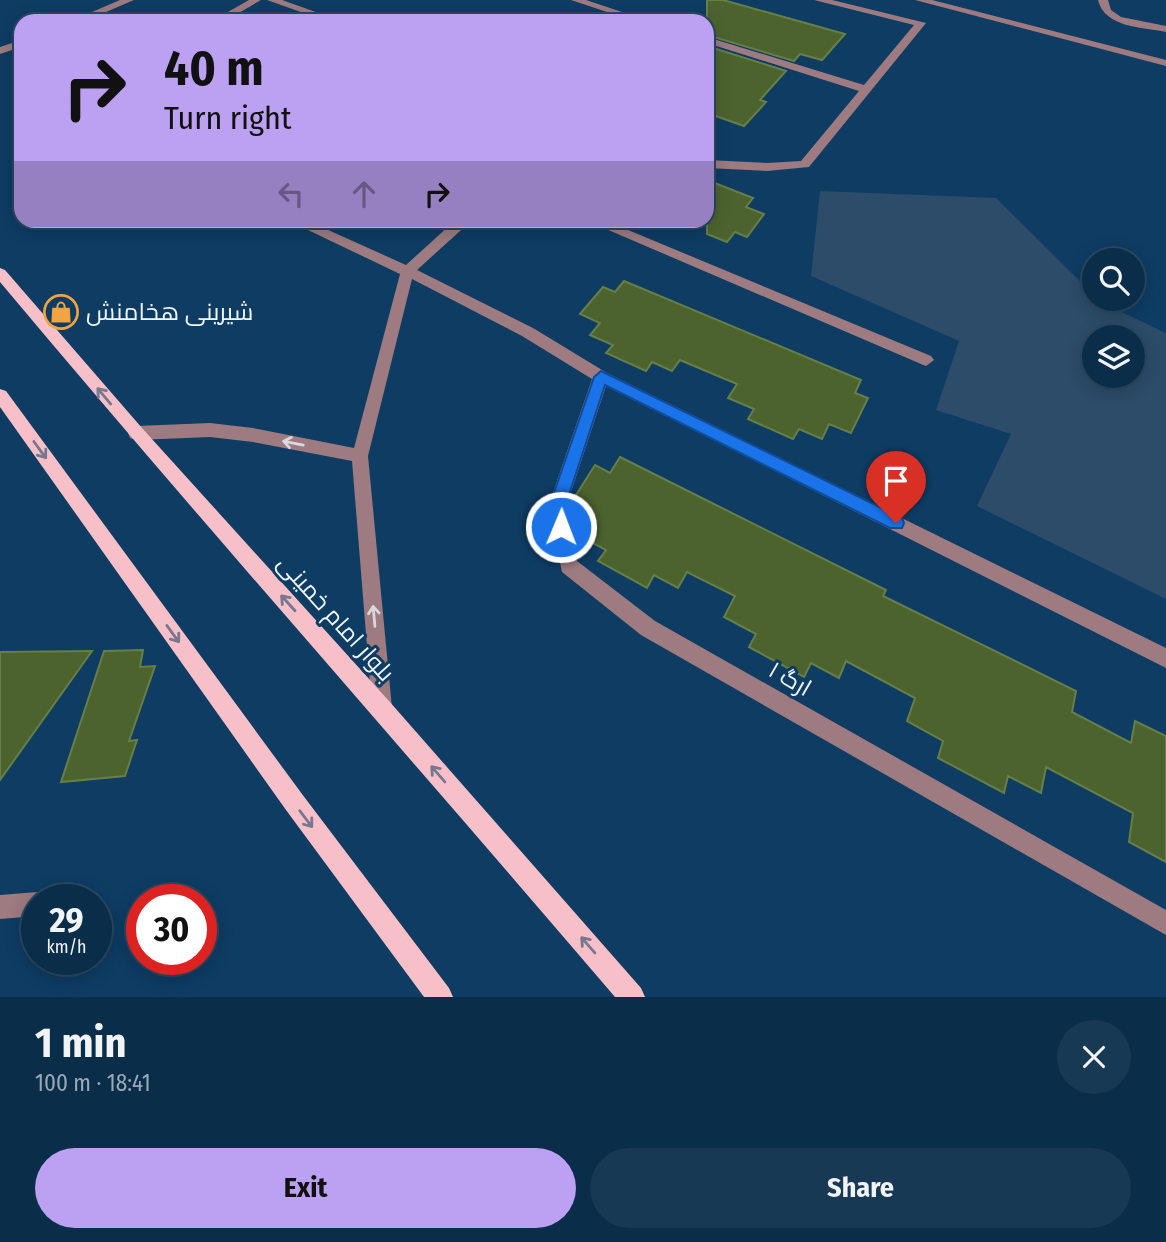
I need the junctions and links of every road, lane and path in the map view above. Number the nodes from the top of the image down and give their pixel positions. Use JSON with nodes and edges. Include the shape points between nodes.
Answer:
{"nodes":[{"id":1,"x":129,"y":0,"type":"edge"},
{"id":2,"x":256,"y":0,"type":"edge"},
{"id":3,"x":272,"y":0,"type":"edge"},
{"id":4,"x":576,"y":0,"type":"edge"},
{"id":5,"x":820,"y":0,"type":"edge"},
{"id":6,"x":920,"y":0,"type":"edge"},
{"id":7,"x":1103,"y":0,"type":"edge"},
{"id":8,"x":94,"y":14,"type":"edge"},
{"id":9,"x":229,"y":14,"type":"edge"},
{"id":10,"x":315,"y":14,"type":"edge"},
{"id":11,"x":621,"y":14,"type":"edge"},
{"id":12,"x":1166,"y":29,"type":"edge"},
{"id":13,"x":714,"y":42,"type":"edge"},
{"id":14,"x":1166,"y":63,"type":"edge"},
{"id":15,"x":865,"y":89,"type":"junction"},
{"id":16,"x":714,"y":164,"type":"edge"},
{"id":17,"x":310,"y":228,"type":"edge"},
{"id":18,"x":455,"y":228,"type":"edge"},
{"id":19,"x":610,"y":228,"type":"edge"},
{"id":20,"x":407,"y":271,"type":"junction"},
{"id":21,"x":0,"y":273,"type":"edge"},
{"id":22,"x":926,"y":360,"type":"dead end"},
{"id":23,"x":601,"y":377,"type":"junction"},
{"id":24,"x":0,"y":395,"type":"edge"},
{"id":25,"x":136,"y":433,"type":"junction"},
{"id":26,"x":360,"y":456,"type":"junction"},
{"id":27,"x":1166,"y":657,"type":"edge"},
{"id":28,"x":382,"y":708,"type":"junction"},
{"id":29,"x":21,"y":905,"type":"edge"},
{"id":30,"x":0,"y":907,"type":"edge"},
{"id":31,"x":1166,"y":923,"type":"edge"},
{"id":32,"x":439,"y":997,"type":"edge"},
{"id":33,"x":632,"y":997,"type":"edge"}],
"edges":[{"from":1,"to":8,"type":"street"},
{"from":2,"to":9,"type":"street"},
{"from":3,"to":10,"type":"street"},
{"from":4,"to":11,"type":"street"},
{"from":5,"to":15,"type":"street","via":[[921,23]]},
{"from":6,"to":14,"type":"street"},
{"from":7,"to":12,"type":"street","via":[[1106,11],[1118,19]]},
{"from":13,"to":15,"type":"street"},
{"from":15,"to":16,"type":"street","via":[[805,163]]},
{"from":17,"to":20,"type":"street"},
{"from":18,"to":20,"type":"street"},
{"from":19,"to":22,"type":"street"},
{"from":20,"to":23,"type":"street","via":[[563,351]]},
{"from":20,"to":26,"type":"street"},
{"from":25,"to":21,"type":"main road","name":"بلوار امام خمینی","one_way":true},
{"from":23,"to":27,"type":"street"},
{"from":23,"to":31,"type":"street","name":"ارگ ۱","via":[[557,507],[569,566],[648,628]]},
{"from":24,"to":32,"type":"main road","one_way":true},
{"from":26,"to":25,"type":"street","one_way":true,"via":[[209,430]]},
{"from":28,"to":25,"type":"main road","name":"بلوار امام خمینی","one_way":true},
{"from":28,"to":26,"type":"street","one_way":true},
{"from":33,"to":28,"type":"main road","name":"بلوار امام خمینی","one_way":true},
{"from":29,"to":30,"type":"street"}]}
